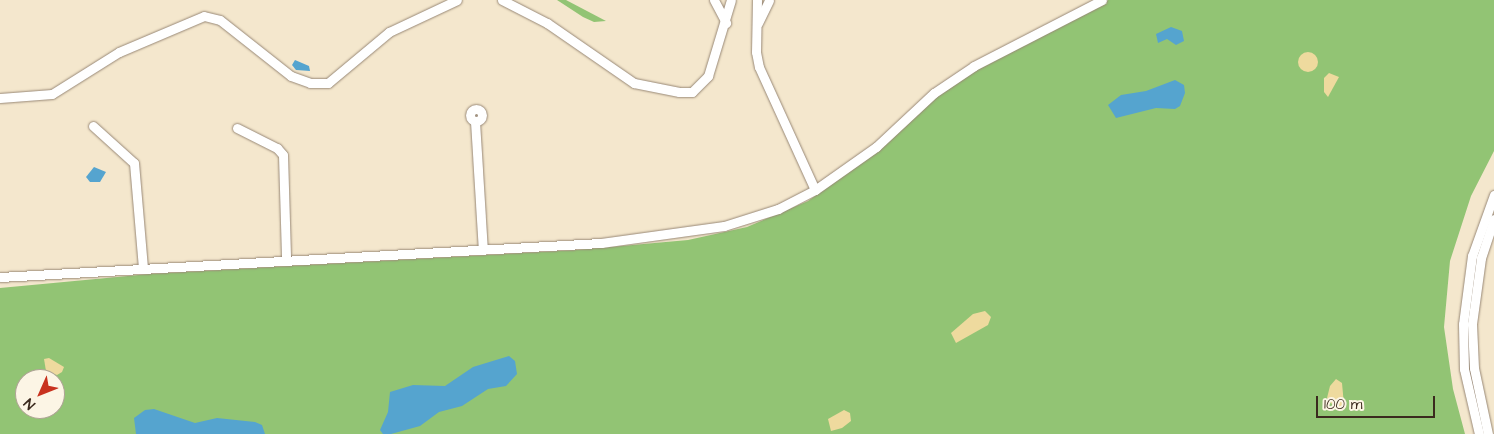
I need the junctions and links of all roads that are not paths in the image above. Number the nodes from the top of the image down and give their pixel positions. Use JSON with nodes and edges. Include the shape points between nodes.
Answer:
{"nodes":[{"id":1,"x":457,"y":0,"type":"edge"},
{"id":2,"x":502,"y":0,"type":"edge"},
{"id":3,"x":714,"y":0,"type":"edge"},
{"id":4,"x":731,"y":0,"type":"edge"},
{"id":5,"x":757,"y":0,"type":"edge"},
{"id":6,"x":769,"y":0,"type":"edge"},
{"id":7,"x":1102,"y":0,"type":"edge"},
{"id":8,"x":726,"y":23,"type":"junction"},
{"id":9,"x":758,"y":23,"type":"junction"},
{"id":10,"x":0,"y":98,"type":"edge"},
{"id":11,"x":475,"y":121,"type":"dead end"},
{"id":12,"x":93,"y":126,"type":"dead end"},
{"id":13,"x":238,"y":128,"type":"dead end"},
{"id":14,"x":815,"y":190,"type":"junction"},
{"id":15,"x":1494,"y":195,"type":"edge"},
{"id":16,"x":1494,"y":219,"type":"edge"},
{"id":17,"x":482,"y":250,"type":"junction"},
{"id":18,"x":286,"y":259,"type":"junction"},
{"id":19,"x":143,"y":268,"type":"junction"},
{"id":20,"x":0,"y":277,"type":"edge"},
{"id":21,"x":1479,"y":434,"type":"edge"},
{"id":22,"x":1488,"y":434,"type":"edge"}],
"edges":[{"from":1,"to":10,"type":"street","via":[[389,32],[328,83],[310,83],[291,76],[220,20],[204,16],[119,52],[52,94]]},
{"from":2,"to":8,"type":"street","via":[[547,24],[634,83],[679,92],[692,92],[708,76]]},
{"from":3,"to":8,"type":"street"},
{"from":4,"to":8,"type":"street"},
{"from":5,"to":9,"type":"street"},
{"from":6,"to":9,"type":"street"},
{"from":7,"to":14,"type":"street","via":[[974,66],[934,93],[876,147]]},
{"from":9,"to":14,"type":"street","via":[[756,52],[759,67]]},
{"from":11,"to":17,"type":"street"},
{"from":12,"to":19,"type":"street","via":[[134,163]]},
{"from":13,"to":18,"type":"street","via":[[277,148],[283,155]]},
{"from":14,"to":17,"type":"street","via":[[778,209],[724,226],[601,243]]},
{"from":15,"to":21,"type":"street","via":[[1472,256],[1463,324],[1464,368]]},
{"from":16,"to":22,"type":"street","via":[[1481,258],[1472,324],[1474,368]]},
{"from":17,"to":18,"type":"street"},
{"from":18,"to":19,"type":"street"},
{"from":19,"to":20,"type":"street"}]}
